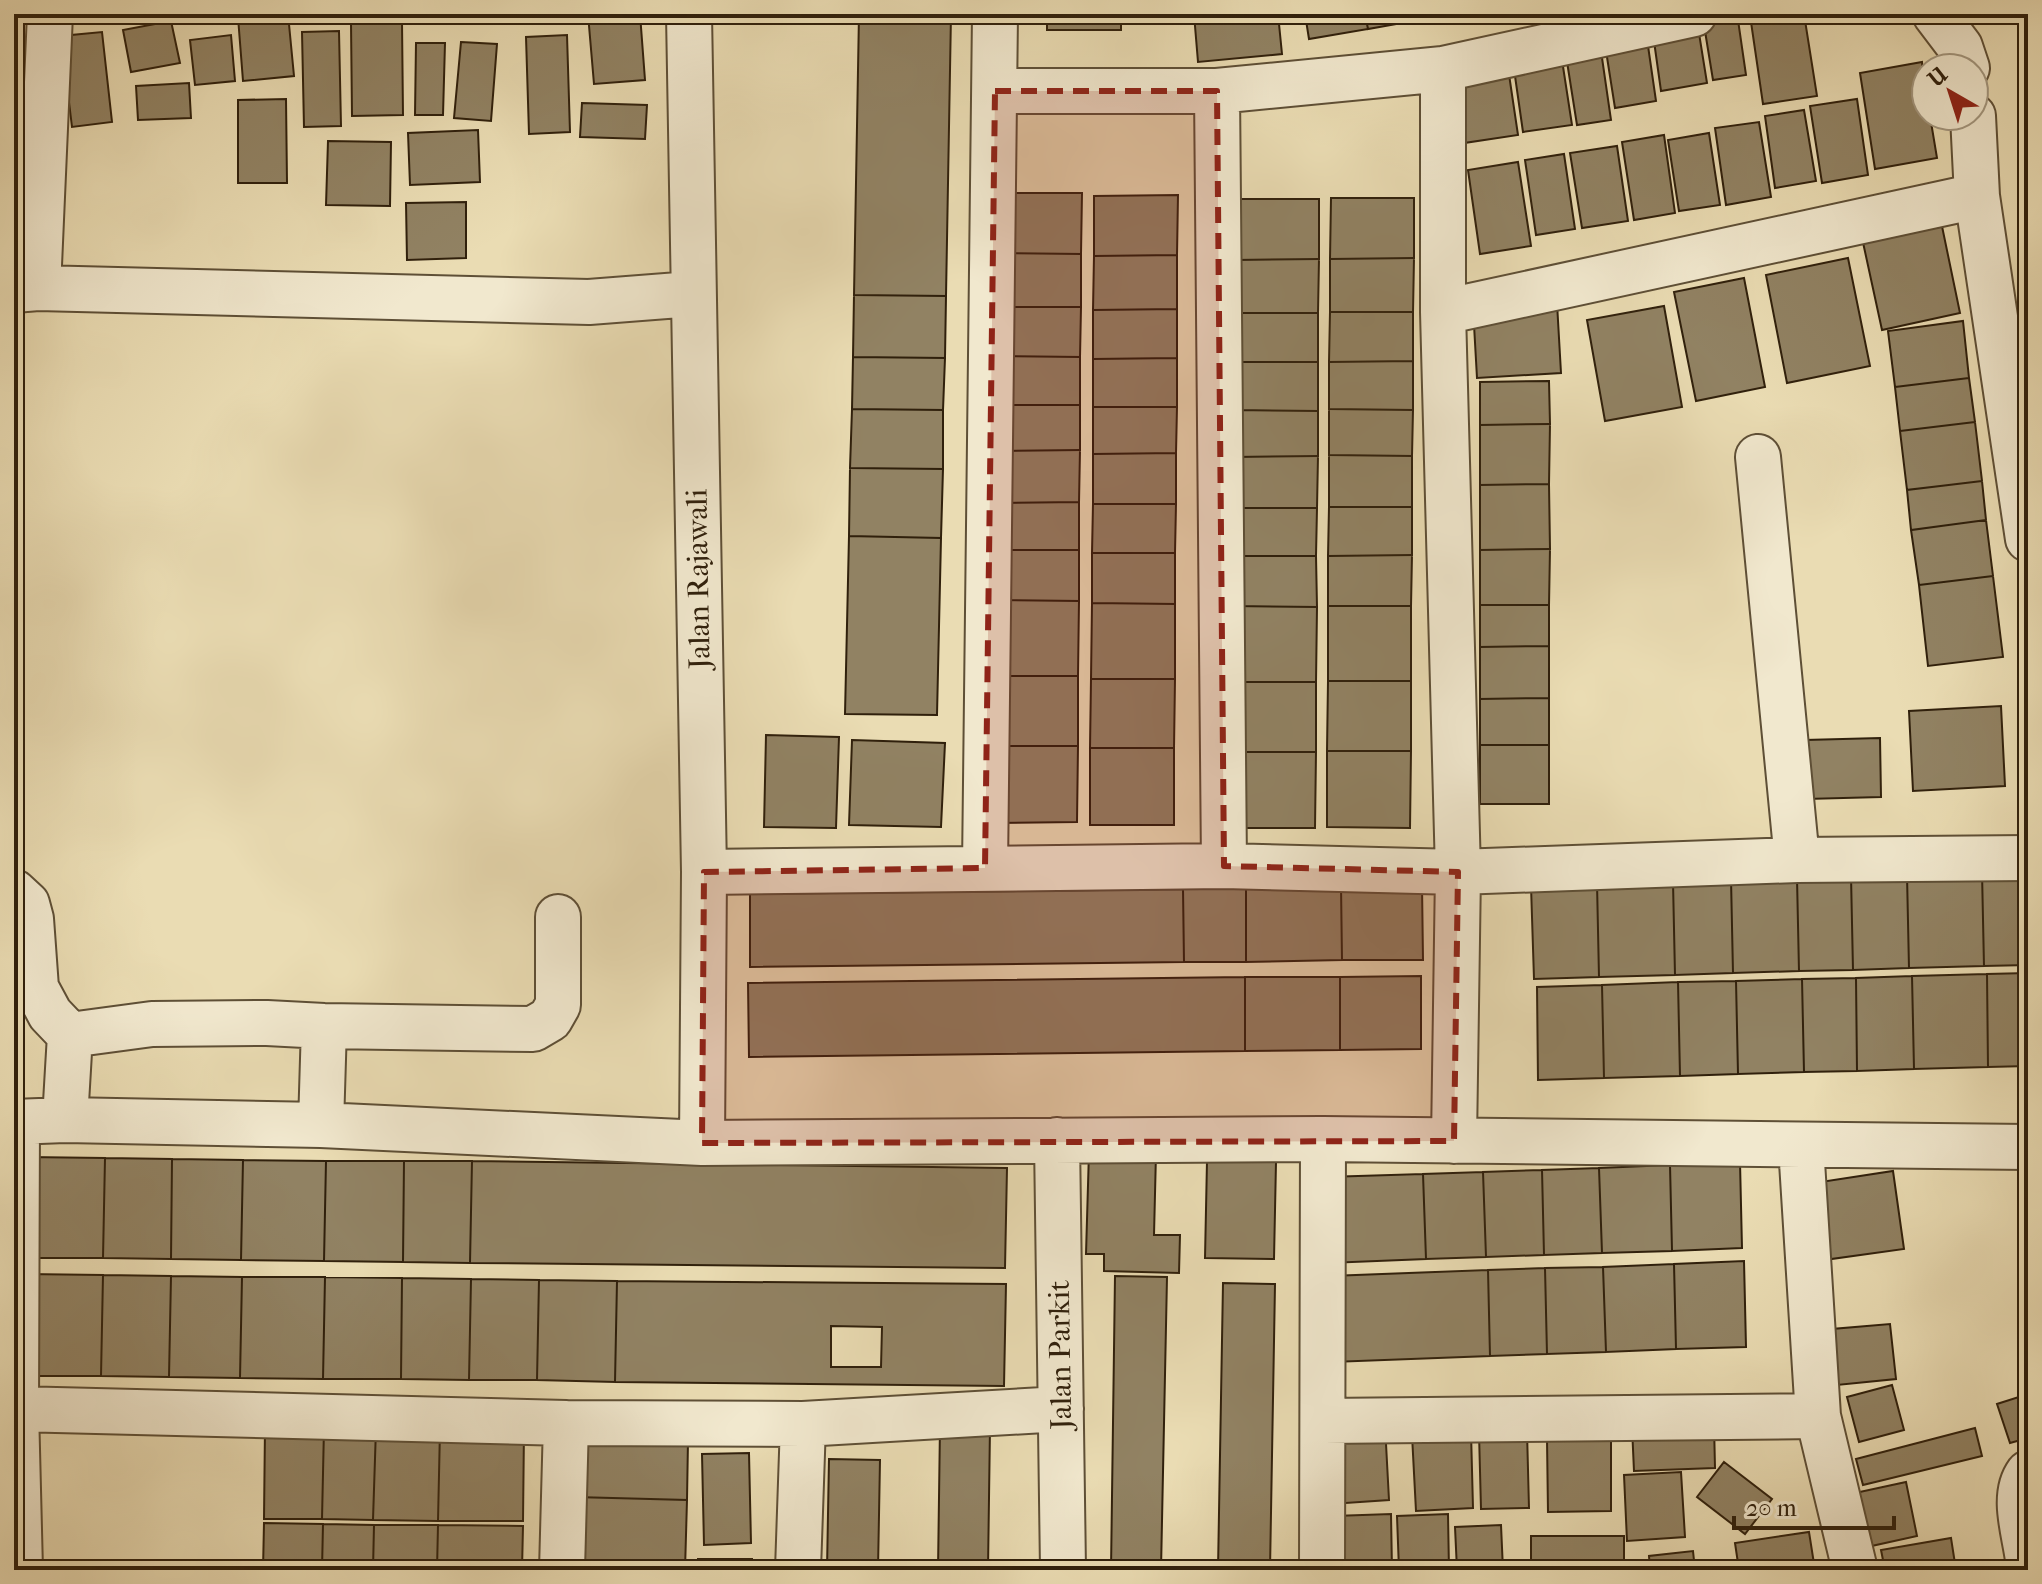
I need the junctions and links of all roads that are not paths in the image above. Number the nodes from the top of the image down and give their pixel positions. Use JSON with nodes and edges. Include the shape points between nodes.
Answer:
{"nodes":[{"id":1,"x":50,"y":14,"type":"edge"},
{"id":2,"x":689,"y":14,"type":"edge"},
{"id":3,"x":995,"y":14,"type":"edge"},
{"id":4,"x":1694,"y":14,"type":"edge"},
{"id":5,"x":1935,"y":14,"type":"edge"},
{"id":6,"x":1647,"y":19,"type":"edge"},
{"id":7,"x":1962,"y":52,"type":"edge"},
{"id":8,"x":1443,"y":69,"type":"junction"},
{"id":9,"x":995,"y":91,"type":"junction"},
{"id":10,"x":1217,"y":91,"type":"junction"},
{"id":11,"x":1974,"y":132,"type":"edge"},
{"id":12,"x":1977,"y":196,"type":"junction"},
{"id":13,"x":26,"y":289,"type":"edge"},
{"id":14,"x":692,"y":294,"type":"junction"},
{"id":15,"x":1443,"y":312,"type":"junction"},
{"id":16,"x":2017,"y":378,"type":"edge"},
{"id":17,"x":1758,"y":457,"type":"dead end"},
{"id":18,"x":2028,"y":539,"type":"edge"},
{"id":19,"x":2028,"y":858,"type":"edge"},
{"id":20,"x":1797,"y":860,"type":"junction"},
{"id":21,"x":1224,"y":866,"type":"junction"},
{"id":22,"x":985,"y":868,"type":"junction"},
{"id":23,"x":704,"y":872,"type":"junction"},
{"id":24,"x":1458,"y":872,"type":"junction"},
{"id":25,"x":14,"y":892,"type":"edge"},
{"id":26,"x":558,"y":917,"type":"dead end"},
{"id":27,"x":324,"y":1026,"type":"junction"},
{"id":28,"x":70,"y":1035,"type":"junction"},
{"id":29,"x":65,"y":1120,"type":"junction"},
{"id":30,"x":15,"y":1122,"type":"edge"},
{"id":31,"x":321,"y":1125,"type":"junction"},
{"id":32,"x":1323,"y":1139,"type":"junction"},
{"id":33,"x":1057,"y":1140,"type":"junction"},
{"id":34,"x":1454,"y":1141,"type":"junction"},
{"id":35,"x":702,"y":1143,"type":"junction"},
{"id":36,"x":1801,"y":1146,"type":"junction"},
{"id":37,"x":2028,"y":1147,"type":"edge"},
{"id":38,"x":16,"y":1409,"type":"edge"},
{"id":39,"x":1061,"y":1409,"type":"junction"},
{"id":40,"x":1818,"y":1416,"type":"junction"},
{"id":41,"x":1324,"y":1421,"type":"junction"},
{"id":42,"x":566,"y":1423,"type":"junction"},
{"id":43,"x":803,"y":1424,"type":"junction"},
{"id":44,"x":2028,"y":1473,"type":"edge"},
{"id":45,"x":2028,"y":1560,"type":"edge"},
{"id":46,"x":20,"y":1570,"type":"edge"},
{"id":47,"x":562,"y":1570,"type":"edge"},
{"id":48,"x":798,"y":1570,"type":"edge"},
{"id":49,"x":1063,"y":1570,"type":"edge"},
{"id":50,"x":1322,"y":1570,"type":"edge"},
{"id":51,"x":1855,"y":1570,"type":"edge"}],
"edges":[{"from":1,"to":13,"type":"street"},
{"from":2,"to":14,"type":"street","name":"Jalan Rajawali"},
{"from":3,"to":9,"type":"street"},
{"from":4,"to":6,"type":"street"},
{"from":5,"to":7,"type":"street"},
{"from":6,"to":8,"type":"street"},
{"from":8,"to":10,"type":"street"},
{"from":8,"to":15,"type":"street"},
{"from":9,"to":10,"type":"street"},
{"from":9,"to":22,"type":"street"},
{"from":10,"to":21,"type":"street"},
{"from":11,"to":12,"type":"street"},
{"from":12,"to":15,"type":"street"},
{"from":12,"to":16,"type":"street"},
{"from":13,"to":14,"type":"street","via":[[589,302]]},
{"from":14,"to":23,"type":"street","name":"Jalan Rajawali"},
{"from":15,"to":24,"type":"street"},
{"from":16,"to":18,"type":"street"},
{"from":17,"to":20,"type":"street"},
{"from":19,"to":20,"type":"street"},
{"from":20,"to":24,"type":"street"},
{"from":21,"to":22,"type":"street"},
{"from":21,"to":24,"type":"street"},
{"from":22,"to":23,"type":"street"},
{"from":23,"to":35,"type":"street","name":"Jalan Rajawali"},
{"from":24,"to":34,"type":"street"},
{"from":25,"to":28,"type":"street","via":[[27,904],[31,919],[36,988]]},
{"from":26,"to":27,"type":"street","via":[[558,1005],[550,1019],[533,1029]]},
{"from":27,"to":28,"type":"street","via":[[152,1024]]},
{"from":27,"to":31,"type":"street"},
{"from":28,"to":29,"type":"street"},
{"from":29,"to":30,"type":"street"},
{"from":29,"to":31,"type":"street"},
{"from":30,"to":38,"type":"street"},
{"from":31,"to":35,"type":"street"},
{"from":32,"to":33,"type":"street"},
{"from":32,"to":34,"type":"street"},
{"from":32,"to":41,"type":"street"},
{"from":33,"to":35,"type":"street"},
{"from":33,"to":39,"type":"street","name":"Jalan Parkit"},
{"from":34,"to":36,"type":"street"},
{"from":36,"to":37,"type":"street"},
{"from":36,"to":40,"type":"street"},
{"from":38,"to":42,"type":"street"},
{"from":38,"to":46,"type":"street"},
{"from":39,"to":43,"type":"street"},
{"from":39,"to":49,"type":"street","name":"Jalan Parkit"},
{"from":40,"to":41,"type":"street"},
{"from":40,"to":51,"type":"street"},
{"from":41,"to":50,"type":"street"},
{"from":42,"to":43,"type":"street"},
{"from":42,"to":47,"type":"street"},
{"from":43,"to":48,"type":"street"},
{"from":44,"to":45,"type":"street","via":[[2020,1496]]}]}
